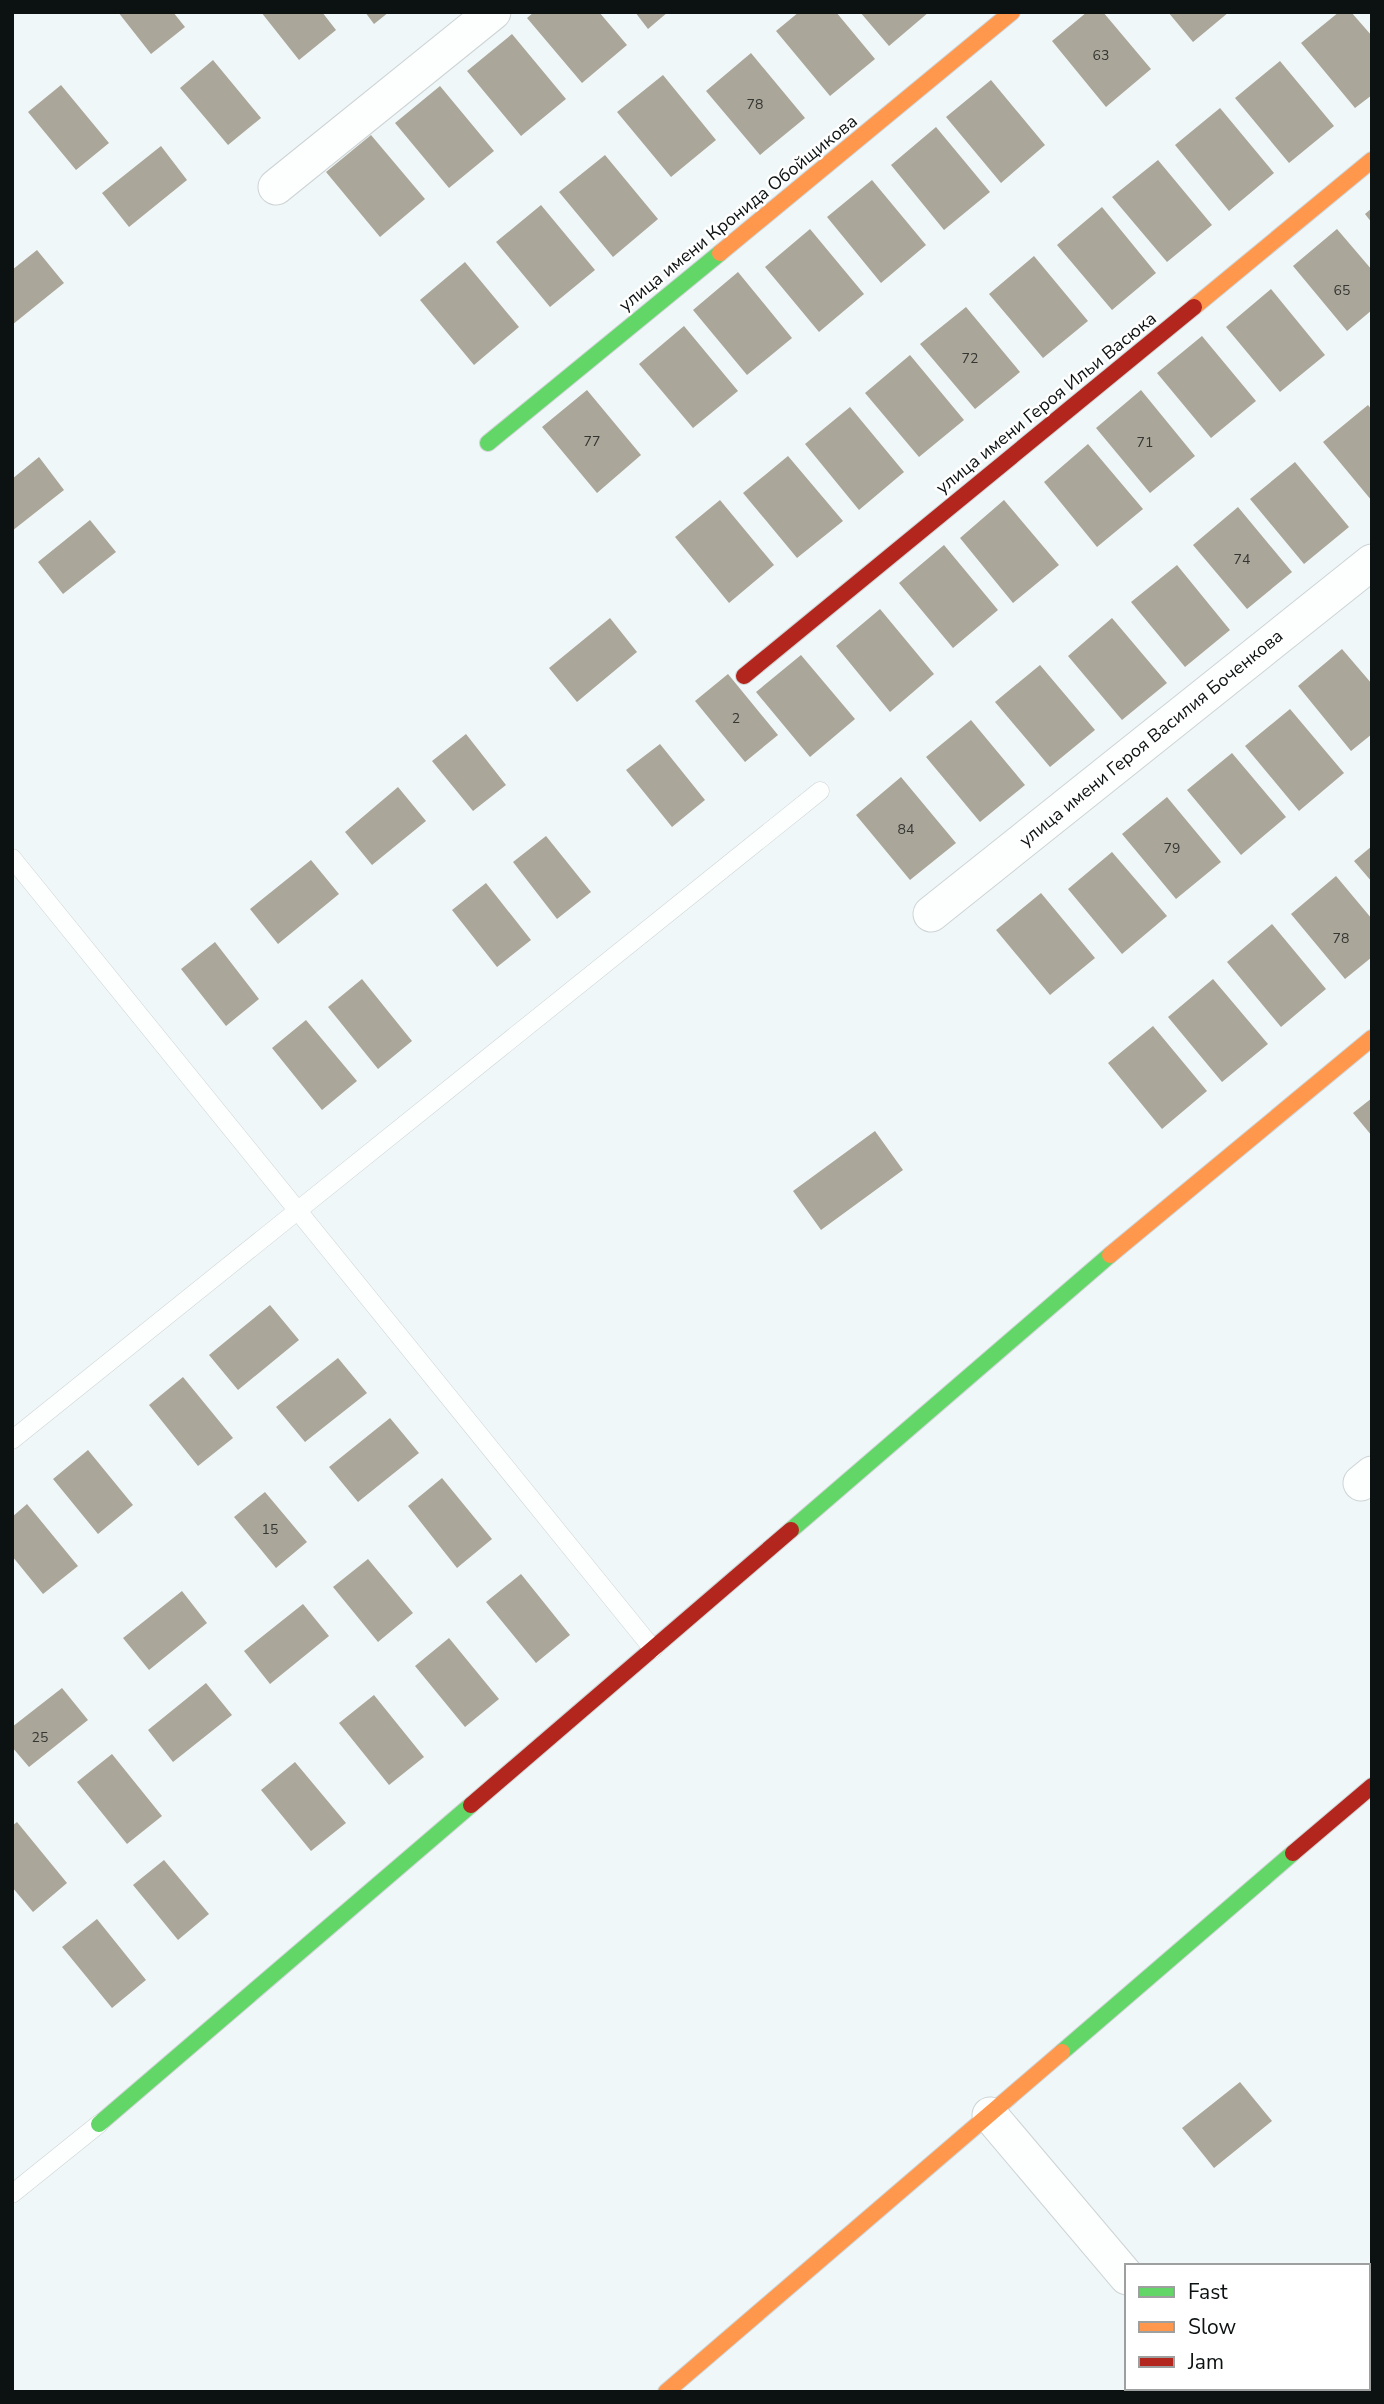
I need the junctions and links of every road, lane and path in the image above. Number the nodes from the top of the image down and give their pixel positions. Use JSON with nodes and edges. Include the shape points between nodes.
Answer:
{"nodes":[{"id":1,"x":493,"y":12,"type":"edge"},
{"id":2,"x":1012,"y":12,"type":"edge"},
{"id":3,"x":1372,"y":160,"type":"edge"},
{"id":4,"x":276,"y":187,"type":"dead end"},
{"id":5,"x":488,"y":443,"type":"dead end"},
{"id":6,"x":1372,"y":562,"type":"edge"},
{"id":7,"x":744,"y":676,"type":"dead end"},
{"id":8,"x":820,"y":790,"type":"dead end"},
{"id":9,"x":12,"y":859,"type":"edge"},
{"id":10,"x":931,"y":914,"type":"dead end"},
{"id":11,"x":1372,"y":1038,"type":"edge"},
{"id":12,"x":298,"y":1210,"type":"junction"},
{"id":13,"x":12,"y":1440,"type":"edge"},
{"id":14,"x":653,"y":1649,"type":"junction"},
{"id":15,"x":1372,"y":1786,"type":"edge"},
{"id":16,"x":990,"y":2115,"type":"junction"},
{"id":17,"x":99,"y":2124,"type":"joint"},
{"id":18,"x":12,"y":2194,"type":"edge"},
{"id":19,"x":1125,"y":2275,"type":"edge"},
{"id":20,"x":666,"y":2392,"type":"edge"}],
"edges":[{"from":1,"to":4,"type":"street"},
{"from":2,"to":5,"type":"street","name":"улица имени Кронида Обойщикова"},
{"from":3,"to":7,"type":"street","name":"улица имени Героя Ильи Васюка"},
{"from":6,"to":10,"type":"street","name":"улица имени Героя Василия Боченкова"},
{"from":8,"to":12,"type":"lane"},
{"from":9,"to":12,"type":"lane"},
{"from":11,"to":14,"type":"street","via":[[1184,1192]]},
{"from":12,"to":13,"type":"lane"},
{"from":12,"to":14,"type":"lane"},
{"from":14,"to":17,"type":"street"},
{"from":15,"to":16,"type":"street"},
{"from":16,"to":19,"type":"street"},
{"from":16,"to":20,"type":"street"},
{"from":17,"to":18,"type":"lane"}]}
